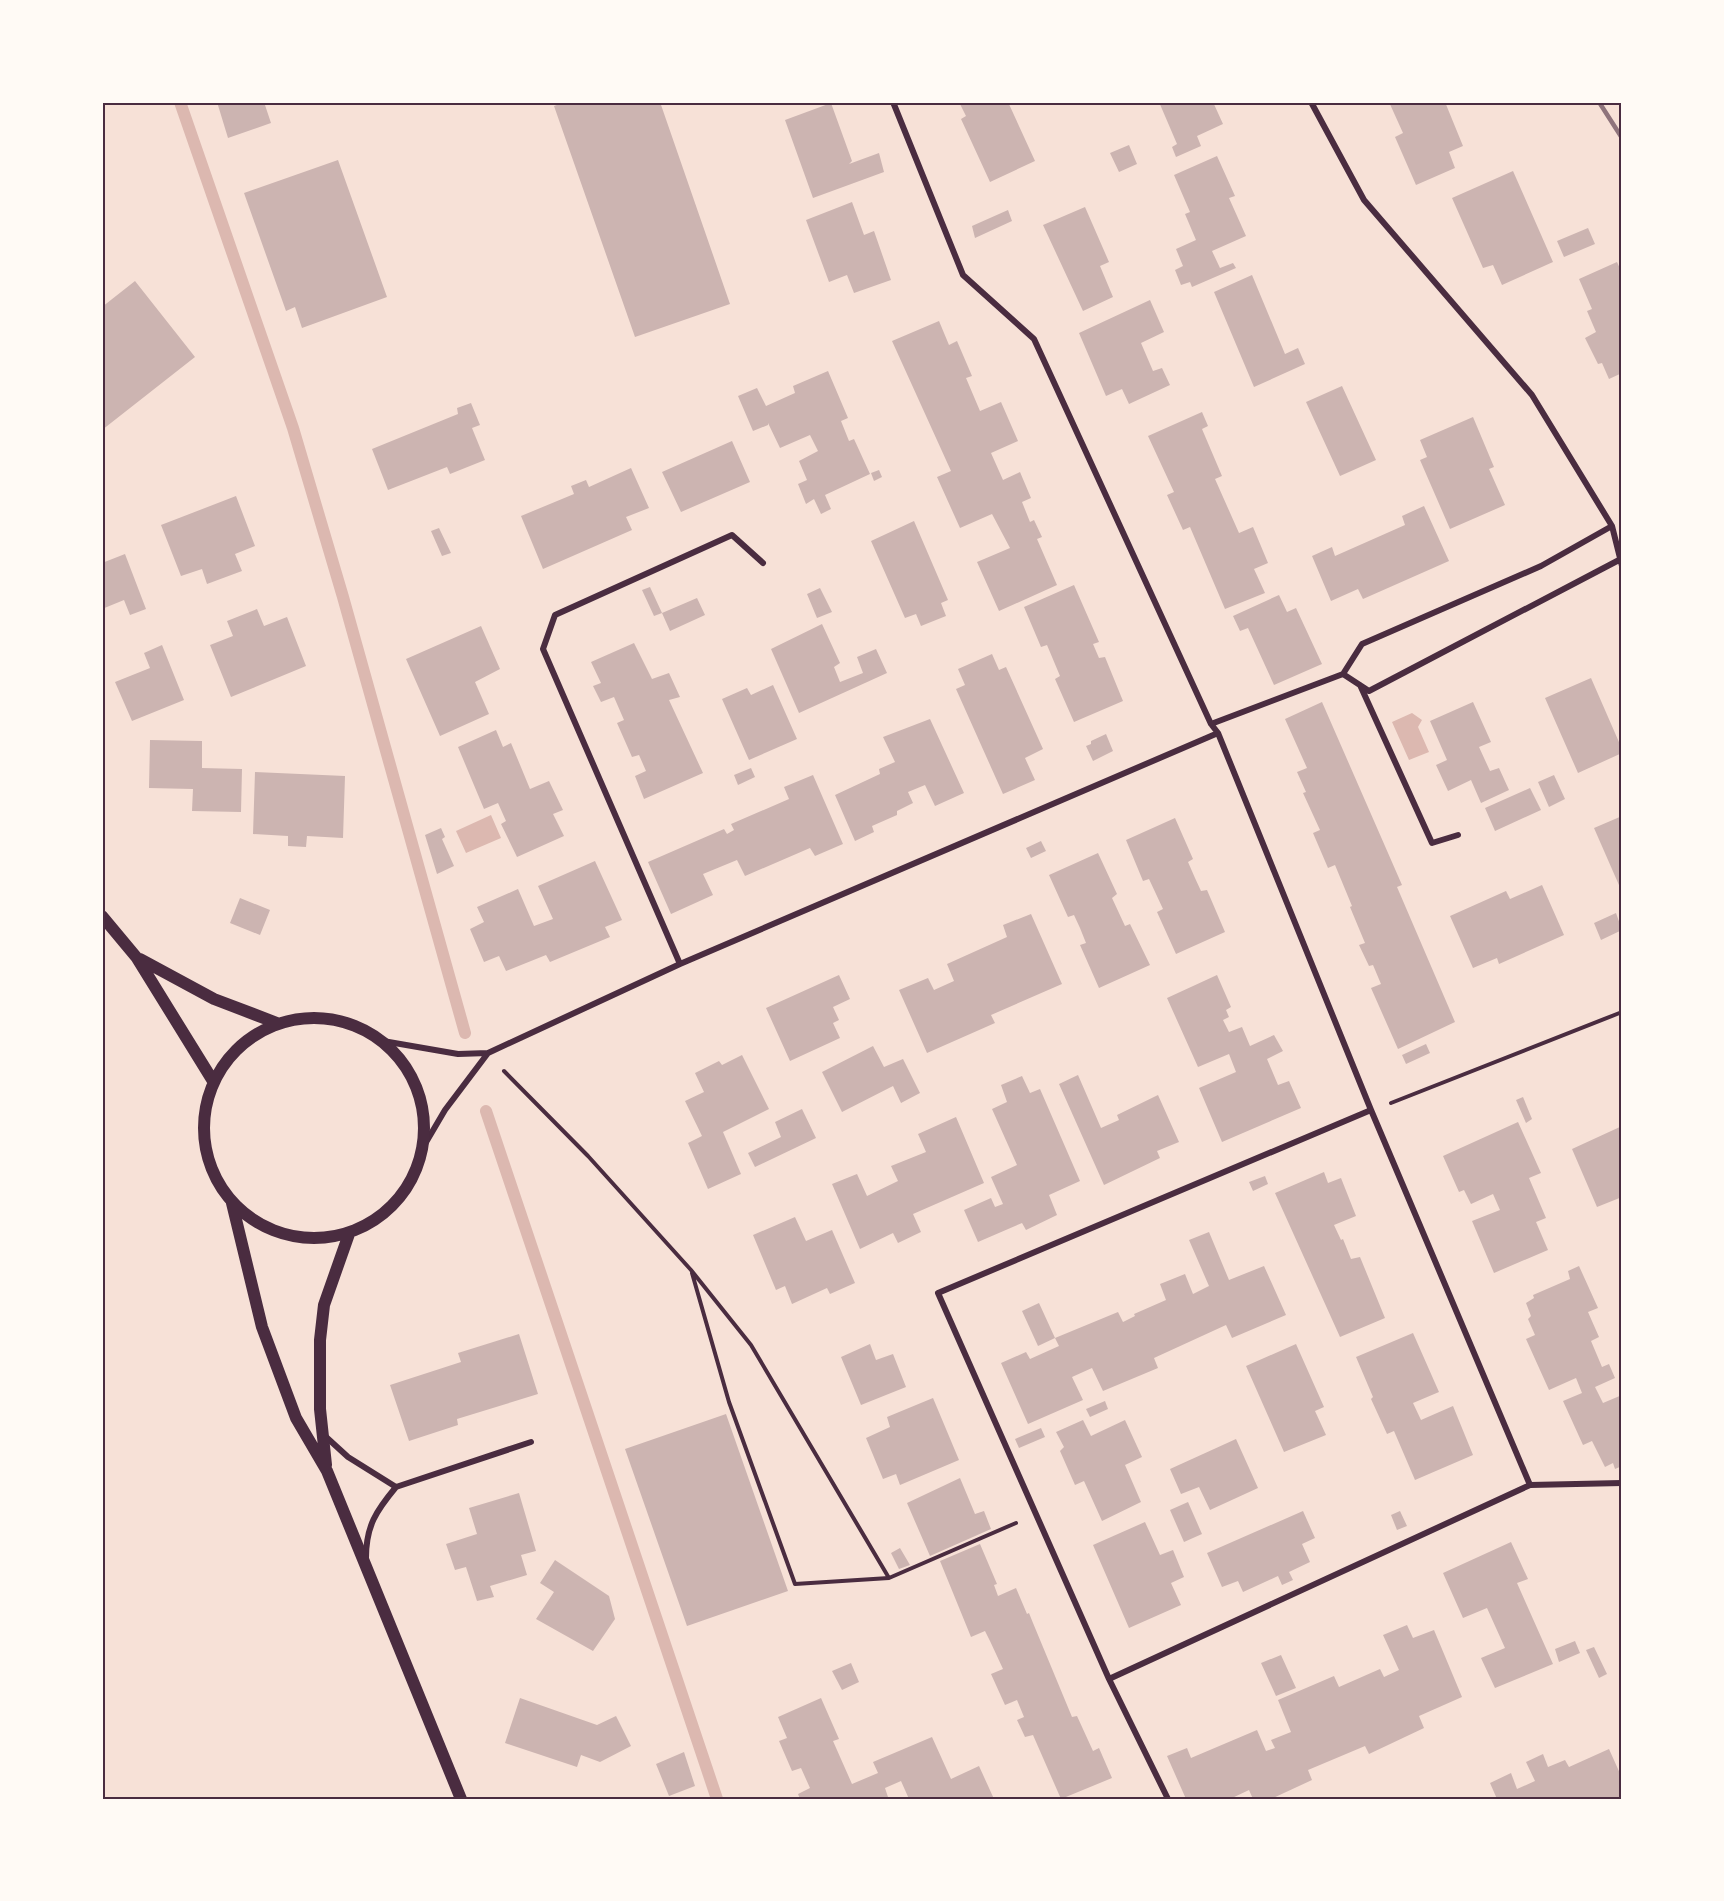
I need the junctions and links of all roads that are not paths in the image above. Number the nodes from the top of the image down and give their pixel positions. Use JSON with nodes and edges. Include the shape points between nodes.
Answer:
{"nodes":[{"id":1,"x":893,"y":102,"type":"edge"},
{"id":2,"x":1311,"y":102,"type":"edge"},
{"id":3,"x":1612,"y":526,"type":"junction"},
{"id":4,"x":763,"y":563,"type":"dead end"},
{"id":5,"x":1621,"y":563,"type":"edge"},
{"id":6,"x":1343,"y":674,"type":"junction"},
{"id":7,"x":1359,"y":684,"type":"junction"},
{"id":8,"x":1211,"y":724,"type":"junction"},
{"id":9,"x":1218,"y":733,"type":"junction"},
{"id":10,"x":1458,"y":835,"type":"dead end"},
{"id":11,"x":102,"y":916,"type":"edge"},
{"id":12,"x":137,"y":958,"type":"junction"},
{"id":13,"x":680,"y":964,"type":"junction"},
{"id":14,"x":277,"y":1023,"type":"junction"},
{"id":15,"x":383,"y":1041,"type":"junction"},
{"id":16,"x":488,"y":1053,"type":"junction"},
{"id":17,"x":213,"y":1081,"type":"junction"},
{"id":18,"x":1371,"y":1110,"type":"junction"},
{"id":19,"x":425,"y":1144,"type":"junction"},
{"id":20,"x":232,"y":1203,"type":"junction"},
{"id":21,"x":349,"y":1234,"type":"junction"},
{"id":22,"x":322,"y":1434,"type":"junction"},
{"id":23,"x":531,"y":1442,"type":"dead end"},
{"id":24,"x":327,"y":1471,"type":"junction"},
{"id":25,"x":1622,"y":1482,"type":"edge"},
{"id":26,"x":1530,"y":1485,"type":"junction"},
{"id":27,"x":396,"y":1487,"type":"junction"},
{"id":28,"x":366,"y":1567,"type":"junction"},
{"id":29,"x":1109,"y":1679,"type":"junction"},
{"id":30,"x":461,"y":1799,"type":"edge"},
{"id":31,"x":1168,"y":1799,"type":"edge"}],
"edges":[{"from":1,"to":8,"type":"street","via":[[963,275],[1034,339]]},
{"from":2,"to":3,"type":"street","via":[[1364,200],[1532,395]]},
{"from":3,"to":5,"type":"street"},
{"from":3,"to":6,"type":"street","via":[[1541,566],[1362,644]]},
{"from":4,"to":13,"type":"street","via":[[732,535],[555,615],[543,649]]},
{"from":5,"to":7,"type":"street","via":[[1369,691]]},
{"from":6,"to":7,"type":"street"},
{"from":6,"to":8,"type":"street"},
{"from":7,"to":10,"type":"street","via":[[1432,843]]},
{"from":8,"to":9,"type":"street"},
{"from":9,"to":13,"type":"street"},
{"from":9,"to":18,"type":"street"},
{"from":11,"to":12,"type":"main road"},
{"from":12,"to":14,"type":"main road","via":[[214,999]]},
{"from":12,"to":17,"type":"main road"},
{"from":13,"to":16,"type":"street"},
{"from":14,"to":15,"type":"main road","via":[[313,1017],[346,1021]]},
{"from":14,"to":17,"type":"main road","via":[[239,1046]]},
{"from":15,"to":16,"type":"street","via":[[458,1054]]},
{"from":15,"to":19,"type":"main road","via":[[408,1068],[423,1104]]},
{"from":16,"to":19,"type":"street"},
{"from":17,"to":20,"type":"main road","via":[[203,1133],[210,1169]]},
{"from":18,"to":26,"type":"street"},
{"from":18,"to":29,"type":"street","via":[[938,1293]]},
{"from":19,"to":21,"type":"main road","via":[[412,1182],[385,1214]]},
{"from":20,"to":21,"type":"main road","via":[[262,1227],[285,1235]]},
{"from":20,"to":24,"type":"main road","via":[[262,1327],[296,1418]]},
{"from":21,"to":22,"type":"main road","via":[[324,1305],[320,1340]]},
{"from":22,"to":24,"type":"main road"},
{"from":22,"to":27,"type":"street","via":[[348,1458]]},
{"from":23,"to":27,"type":"street"},
{"from":24,"to":28,"type":"main road"},
{"from":25,"to":26,"type":"street"},
{"from":26,"to":29,"type":"street"},
{"from":27,"to":28,"type":"street","via":[[379,1507],[366,1538]]},
{"from":28,"to":30,"type":"main road"},
{"from":29,"to":31,"type":"street"}]}
